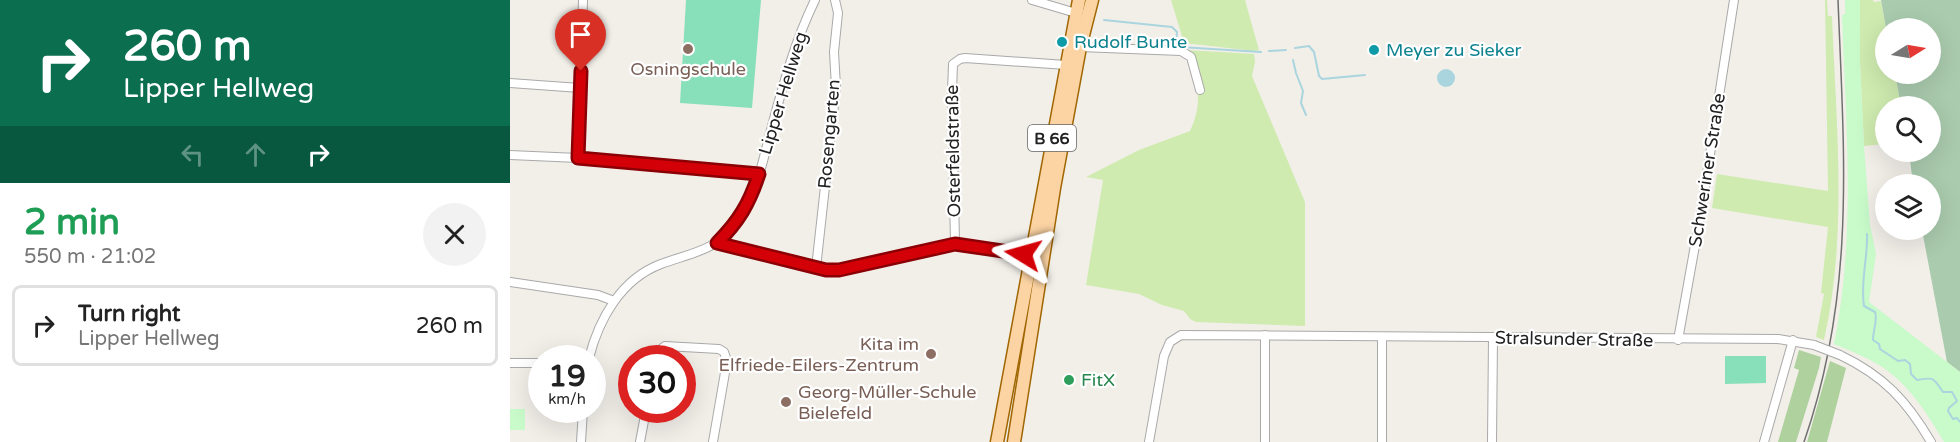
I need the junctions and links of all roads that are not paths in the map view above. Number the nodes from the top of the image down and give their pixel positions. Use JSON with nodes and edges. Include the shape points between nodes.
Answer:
{"nodes":[{"id":1,"x":584,"y":0,"type":"edge"},
{"id":2,"x":815,"y":0,"type":"edge"},
{"id":3,"x":835,"y":0,"type":"edge"},
{"id":4,"x":1032,"y":0,"type":"edge"},
{"id":5,"x":1079,"y":0,"type":"edge"},
{"id":6,"x":1092,"y":0,"type":"edge"},
{"id":7,"x":1734,"y":0,"type":"edge"},
{"id":8,"x":1076,"y":13,"type":"junction"},
{"id":9,"x":1080,"y":46,"type":"junction"},
{"id":10,"x":1066,"y":65,"type":"junction"},
{"id":11,"x":510,"y":82,"type":"edge"},
{"id":12,"x":580,"y":88,"type":"junction"},
{"id":13,"x":1200,"y":90,"type":"dead end"},
{"id":14,"x":510,"y":155,"type":"edge"},
{"id":15,"x":578,"y":158,"type":"junction"},
{"id":16,"x":759,"y":174,"type":"junction"},
{"id":17,"x":717,"y":243,"type":"junction"},
{"id":18,"x":955,"y":244,"type":"junction"},
{"id":19,"x":1031,"y":255,"type":"junction"},
{"id":20,"x":816,"y":268,"type":"junction"},
{"id":21,"x":510,"y":282,"type":"edge"},
{"id":22,"x":614,"y":301,"type":"junction"},
{"id":23,"x":1265,"y":335,"type":"junction"},
{"id":24,"x":1382,"y":337,"type":"junction"},
{"id":25,"x":1493,"y":338,"type":"junction"},
{"id":26,"x":1678,"y":340,"type":"junction"},
{"id":27,"x":1793,"y":340,"type":"junction"},
{"id":28,"x":593,"y":345,"type":"edge"},
{"id":29,"x":696,"y":348,"type":"edge"},
{"id":30,"x":510,"y":363,"type":"edge"},
{"id":31,"x":528,"y":363,"type":"edge"},
{"id":32,"x":582,"y":423,"type":"edge"},
{"id":33,"x":644,"y":423,"type":"edge"},
{"id":34,"x":581,"y":442,"type":"edge"},
{"id":35,"x":640,"y":442,"type":"edge"},
{"id":36,"x":713,"y":442,"type":"edge"},
{"id":37,"x":997,"y":442,"type":"edge"},
{"id":38,"x":1014,"y":442,"type":"edge"},
{"id":39,"x":1149,"y":442,"type":"edge"},
{"id":40,"x":1265,"y":442,"type":"edge"},
{"id":41,"x":1382,"y":442,"type":"edge"},
{"id":42,"x":1492,"y":442,"type":"edge"},
{"id":43,"x":1764,"y":442,"type":"edge"},
{"id":44,"x":1931,"y":442,"type":"edge"}],
"edges":[{"from":1,"to":12,"type":"street"},
{"from":2,"to":16,"type":"street","name":"Lipper Hellweg","via":[[791,55]]},
{"from":3,"to":20,"type":"street","name":"Rosengarten","via":[[836,87]]},
{"from":4,"to":8,"type":"street"},
{"from":5,"to":8,"type":"main road","number":"B 66"},
{"from":6,"to":9,"type":"main road","number":"B 66"},
{"from":7,"to":26,"type":"street","name":"Schweriner Straße"},
{"from":8,"to":10,"type":"main road","number":"B 66"},
{"from":9,"to":13,"type":"street","via":[[1181,51],[1191,57]]},
{"from":9,"to":38,"type":"main road","number":"B 66"},
{"from":10,"to":18,"type":"street","name":"Osterfeldstraße","via":[[965,58],[953,64]]},
{"from":10,"to":19,"type":"main road","number":"B 66"},
{"from":11,"to":12,"type":"street"},
{"from":12,"to":15,"type":"street"},
{"from":14,"to":15,"type":"street"},
{"from":15,"to":16,"type":"street"},
{"from":16,"to":17,"type":"street","name":"Lipper Hellweg","via":[[750,200]]},
{"from":17,"to":20,"type":"street"},
{"from":17,"to":22,"type":"street","name":"Lipper Hellweg","via":[[647,270]]},
{"from":18,"to":19,"type":"street"},
{"from":18,"to":20,"type":"street","via":[[839,270]]},
{"from":19,"to":37,"type":"main road","number":"B 66"},
{"from":21,"to":22,"type":"street","via":[[598,295]]},
{"from":22,"to":28,"type":"street","name":"Lipper Hellweg"},
{"from":23,"to":24,"type":"street","name":"Stralsunder Straße"},
{"from":23,"to":39,"type":"street","name":"Stralsunder Straße","via":[[1176,337],[1164,356]]},
{"from":23,"to":40,"type":"street"},
{"from":24,"to":25,"type":"street","name":"Stralsunder Straße"},
{"from":24,"to":41,"type":"street"},
{"from":25,"to":26,"type":"street","name":"Stralsunder Straße"},
{"from":25,"to":42,"type":"street"},
{"from":26,"to":27,"type":"street","name":"Stralsunder Straße"},
{"from":27,"to":43,"type":"street"},
{"from":27,"to":44,"type":"street","name":"Stralsunder Straße","bridge":true,"via":[[1840,355],[1874,374],[1915,415]]},
{"from":29,"to":36,"type":"street","via":[[719,349],[727,361]]},
{"from":30,"to":31,"type":"street"},
{"from":32,"to":34,"type":"street"},
{"from":33,"to":35,"type":"street"}]}
